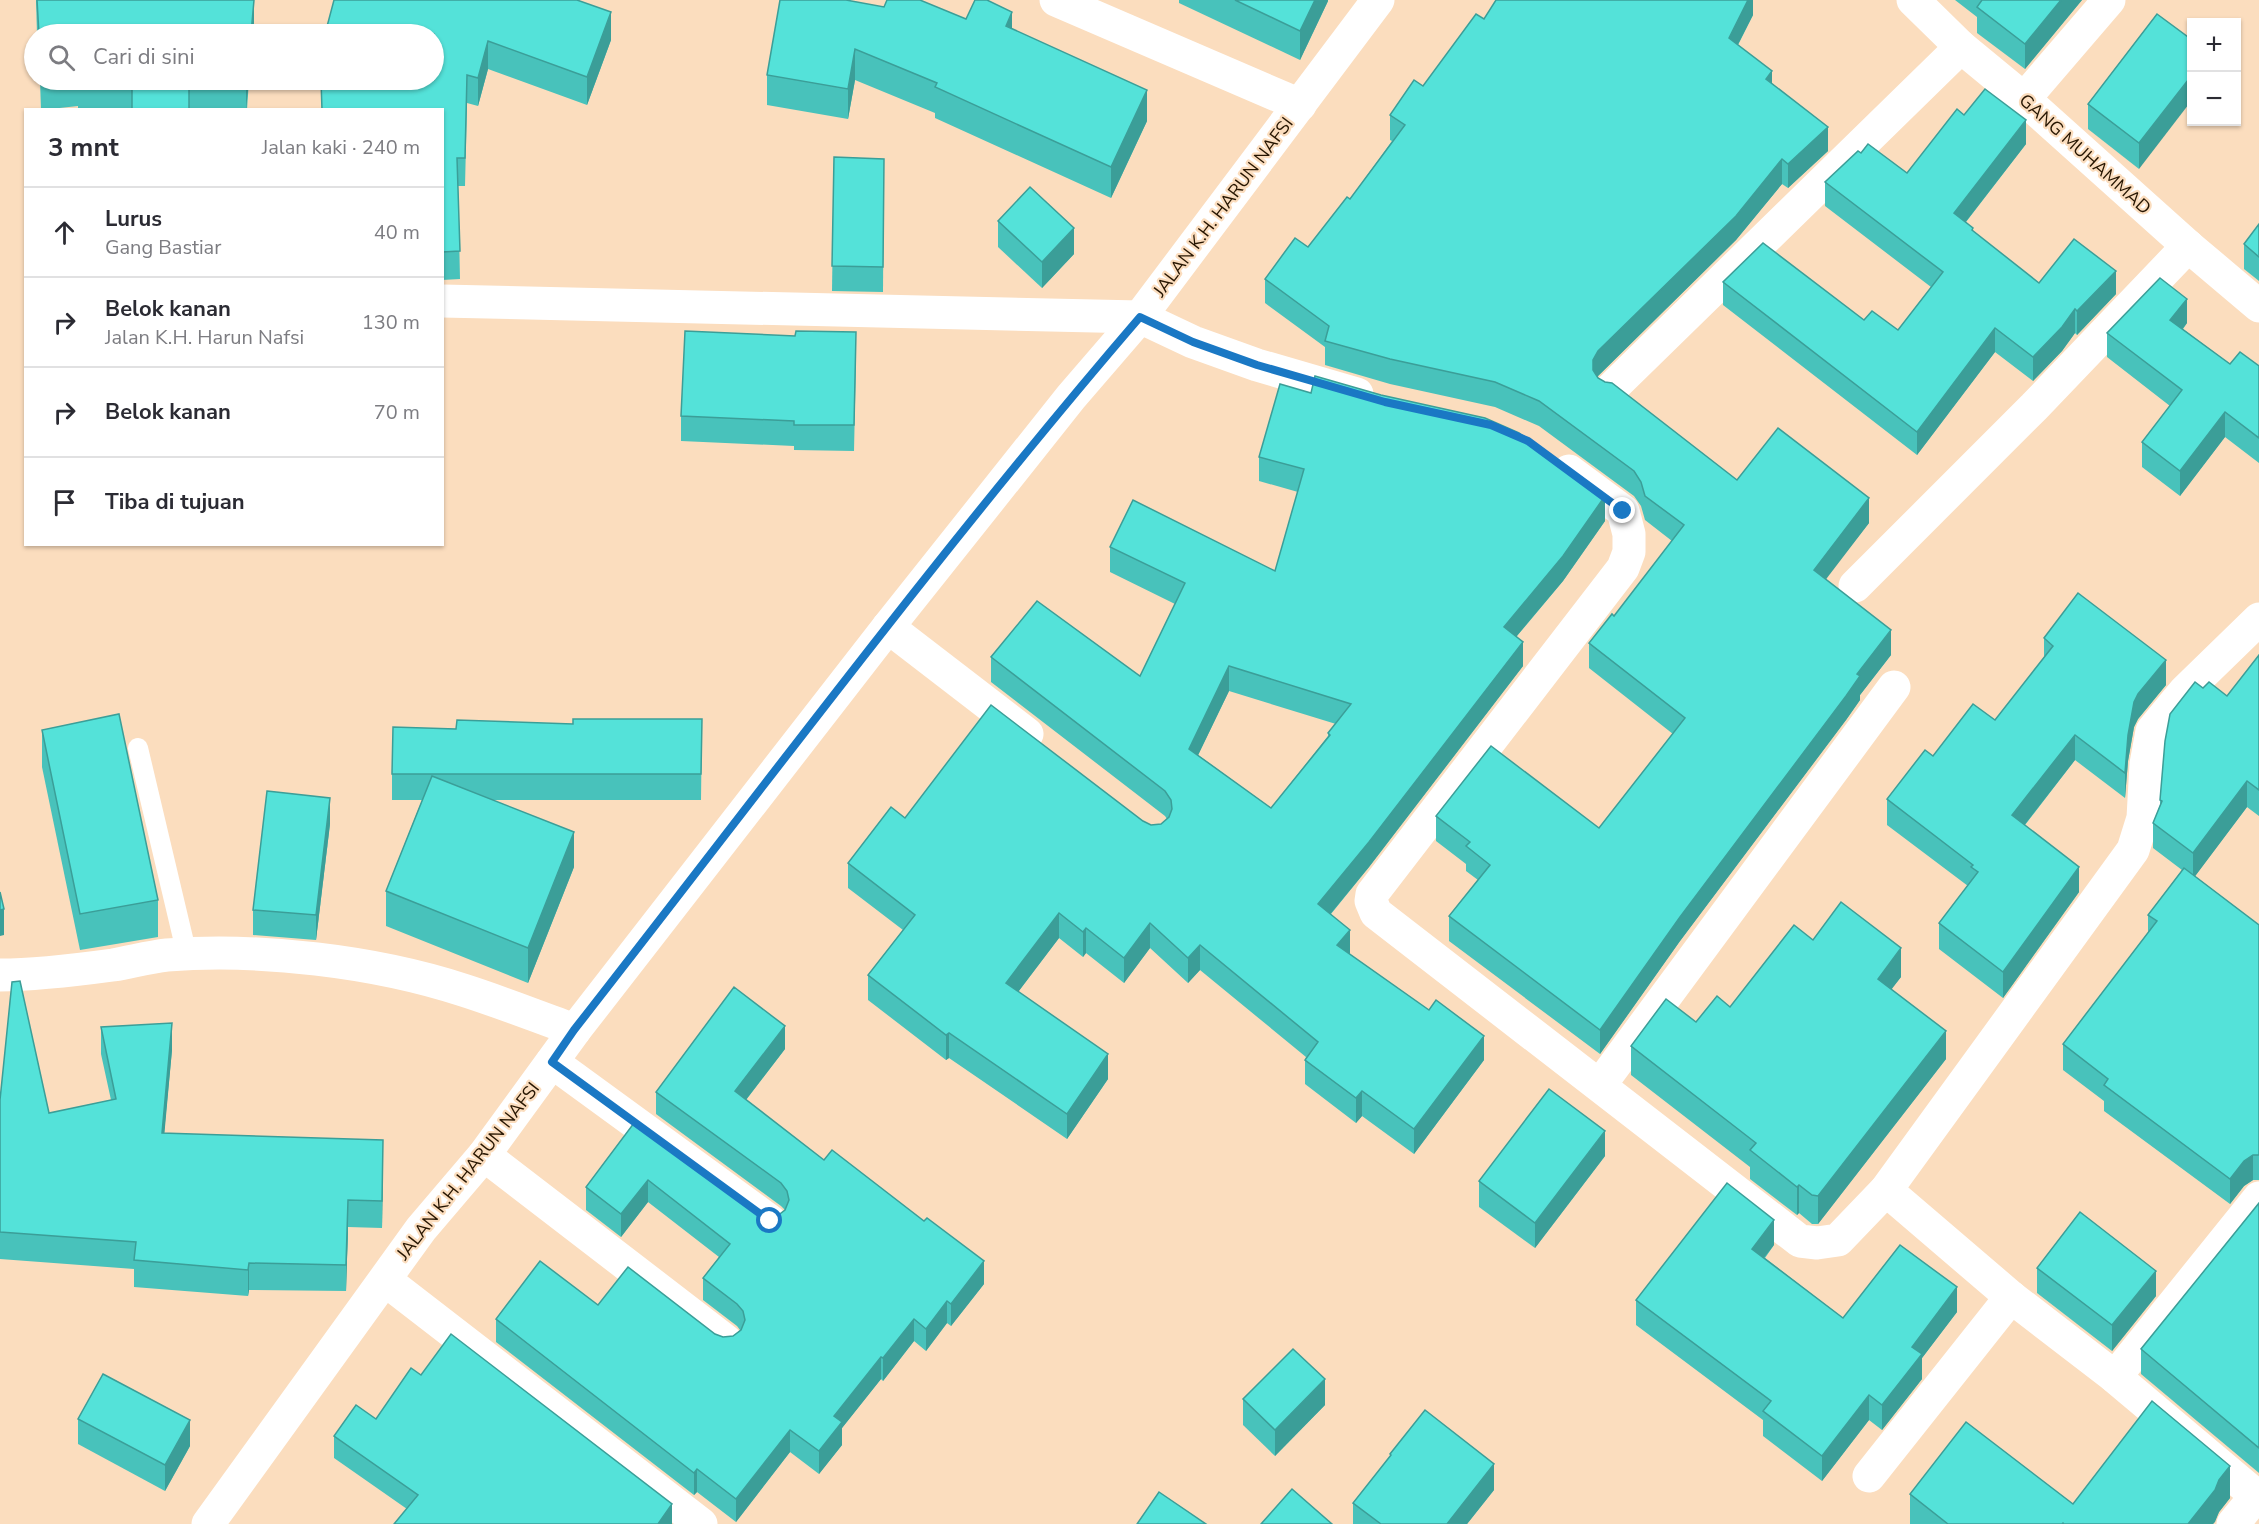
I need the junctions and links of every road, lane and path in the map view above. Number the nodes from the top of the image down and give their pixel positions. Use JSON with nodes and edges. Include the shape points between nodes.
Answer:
{"nodes":[{"id":1,"x":1056,"y":0,"type":"edge"},
{"id":2,"x":1378,"y":0,"type":"edge"},
{"id":3,"x":1913,"y":0,"type":"edge"},
{"id":4,"x":2109,"y":0,"type":"edge"},
{"id":5,"x":1961,"y":47,"type":"junction"},
{"id":6,"x":2024,"y":99,"type":"junction"},
{"id":7,"x":1300,"y":105,"type":"junction"},
{"id":8,"x":2188,"y":246,"type":"junction"},
{"id":9,"x":444,"y":301,"type":"edge"},
{"id":10,"x":2259,"y":306,"type":"edge"},
{"id":11,"x":1140,"y":317,"type":"junction"},
{"id":12,"x":1611,"y":389,"type":"edge"},
{"id":13,"x":1385,"y":402,"type":"edge"},
{"id":14,"x":1547,"y":455,"type":"edge"},
{"id":15,"x":1855,"y":586,"type":"dead end"},
{"id":16,"x":2259,"y":619,"type":"edge"},
{"id":17,"x":888,"y":627,"type":"junction"},
{"id":18,"x":1894,"y":687,"type":"dead end"},
{"id":19,"x":138,"y":748,"type":"dead end"},
{"id":20,"x":1050,"y":751,"type":"edge"},
{"id":21,"x":187,"y":955,"type":"junction"},
{"id":22,"x":0,"y":975,"type":"edge"},
{"id":23,"x":574,"y":1030,"type":"junction"},
{"id":24,"x":552,"y":1062,"type":"junction"},
{"id":25,"x":1600,"y":1085,"type":"junction"},
{"id":26,"x":484,"y":1155,"type":"junction"},
{"id":27,"x":1886,"y":1190,"type":"junction"},
{"id":28,"x":2259,"y":1198,"type":"edge"},
{"id":29,"x":770,"y":1221,"type":"edge"},
{"id":30,"x":385,"y":1280,"type":"junction"},
{"id":31,"x":2011,"y":1297,"type":"junction"},
{"id":32,"x":726,"y":1341,"type":"edge"},
{"id":33,"x":2115,"y":1377,"type":"junction"},
{"id":34,"x":1869,"y":1476,"type":"dead end"},
{"id":35,"x":2258,"y":1497,"type":"edge"},
{"id":36,"x":699,"y":1523,"type":"edge"},
{"id":37,"x":208,"y":1524,"type":"edge"},
{"id":38,"x":2233,"y":1524,"type":"edge"}],
"edges":[{"from":1,"to":7,"type":"street"},
{"from":2,"to":7,"type":"street","name":"JALAN K.H. HARUN NAFSI"},
{"from":3,"to":5,"type":"street","name":"GANG MUHAMMAD"},
{"from":4,"to":6,"type":"street"},
{"from":5,"to":6,"type":"street","name":"GANG MUHAMMAD"},
{"from":5,"to":12,"type":"street"},
{"from":6,"to":8,"type":"street","name":"GANG MUHAMMAD"},
{"from":7,"to":11,"type":"street","name":"JALAN K.H. HARUN NAFSI"},
{"from":8,"to":10,"type":"street","name":"GANG MUHAMMAD"},
{"from":8,"to":15,"type":"street"},
{"from":9,"to":11,"type":"street"},
{"from":11,"to":13,"type":"street","via":[[1193,342],[1257,365]]},
{"from":11,"to":17,"type":"street","name":"JALAN K.H. HARUN NAFSI","via":[[1071,397]]},
{"from":14,"to":25,"type":"street","via":[[1623,511],[1629,534],[1629,552],[1623,568],[1372,894],[1371,902],[1377,913]]},
{"from":16,"to":27,"type":"street","via":[[2185,691],[2152,731],[2143,818],[2133,850]]},
{"from":17,"to":20,"type":"street"},
{"from":17,"to":23,"type":"street","name":"JALAN K.H. HARUN NAFSI"},
{"from":18,"to":25,"type":"street"},
{"from":19,"to":21,"type":"lane"},
{"from":21,"to":22,"type":"street"},
{"from":21,"to":23,"type":"street","via":[[287,956],[379,969],[462,989]]},
{"from":23,"to":24,"type":"street","name":"JALAN K.H. HARUN NAFSI"},
{"from":24,"to":26,"type":"street","name":"JALAN K.H. HARUN NAFSI"},
{"from":24,"to":29,"type":"street"},
{"from":25,"to":27,"type":"street","via":[[1800,1241],[1838,1240]]},
{"from":26,"to":30,"type":"street","name":"JALAN K.H. HARUN NAFSI"},
{"from":26,"to":32,"type":"street"},
{"from":27,"to":31,"type":"street"},
{"from":28,"to":33,"type":"street"},
{"from":30,"to":36,"type":"street"},
{"from":30,"to":37,"type":"street","name":"JALAN K.H. HARUN NAFSI"},
{"from":31,"to":33,"type":"street"},
{"from":31,"to":34,"type":"street"},
{"from":33,"to":35,"type":"street"},
{"from":35,"to":38,"type":"street"}]}
